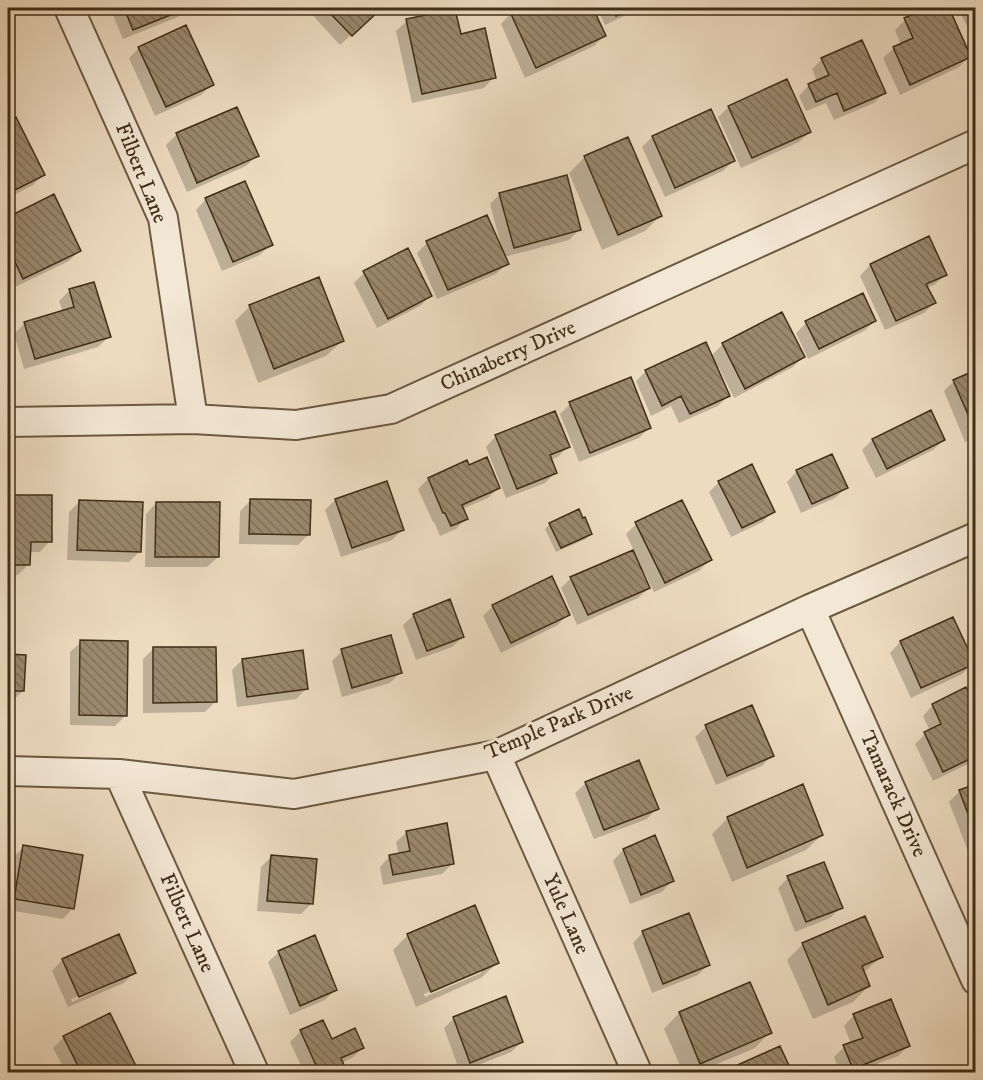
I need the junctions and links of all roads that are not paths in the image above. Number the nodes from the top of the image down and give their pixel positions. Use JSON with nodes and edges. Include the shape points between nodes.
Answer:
{"nodes":[{"id":1,"x":69,"y":8,"type":"edge"},
{"id":2,"x":974,"y":147,"type":"edge"},
{"id":3,"x":193,"y":419,"type":"junction"},
{"id":4,"x":8,"y":422,"type":"edge"},
{"id":5,"x":975,"y":537,"type":"edge"},
{"id":6,"x":810,"y":609,"type":"junction"},
{"id":7,"x":496,"y":755,"type":"junction"},
{"id":8,"x":8,"y":771,"type":"edge"},
{"id":9,"x":119,"y":774,"type":"junction"},
{"id":10,"x":975,"y":980,"type":"edge"},
{"id":11,"x":254,"y":1072,"type":"edge"},
{"id":12,"x":637,"y":1072,"type":"edge"}],
"edges":[{"from":1,"to":3,"type":"street","name":"Filbert Lane","via":[[163,218]]},
{"from":2,"to":3,"type":"street","name":"Chinaberry Drive","via":[[392,409],[296,425]]},
{"from":3,"to":4,"type":"street","name":"Chinaberry Drive"},
{"from":5,"to":6,"type":"street","name":"Temple Park Drive"},
{"from":6,"to":7,"type":"street","name":"Temple Park Drive"},
{"from":6,"to":10,"type":"street","name":"Tamarack Drive"},
{"from":7,"to":9,"type":"street","name":"Temple Park Drive","via":[[294,794]]},
{"from":7,"to":12,"type":"street","name":"Yule Lane"},
{"from":8,"to":9,"type":"street","name":"Temple Park Drive"},
{"from":9,"to":11,"type":"street","name":"Filbert Lane"}]}
